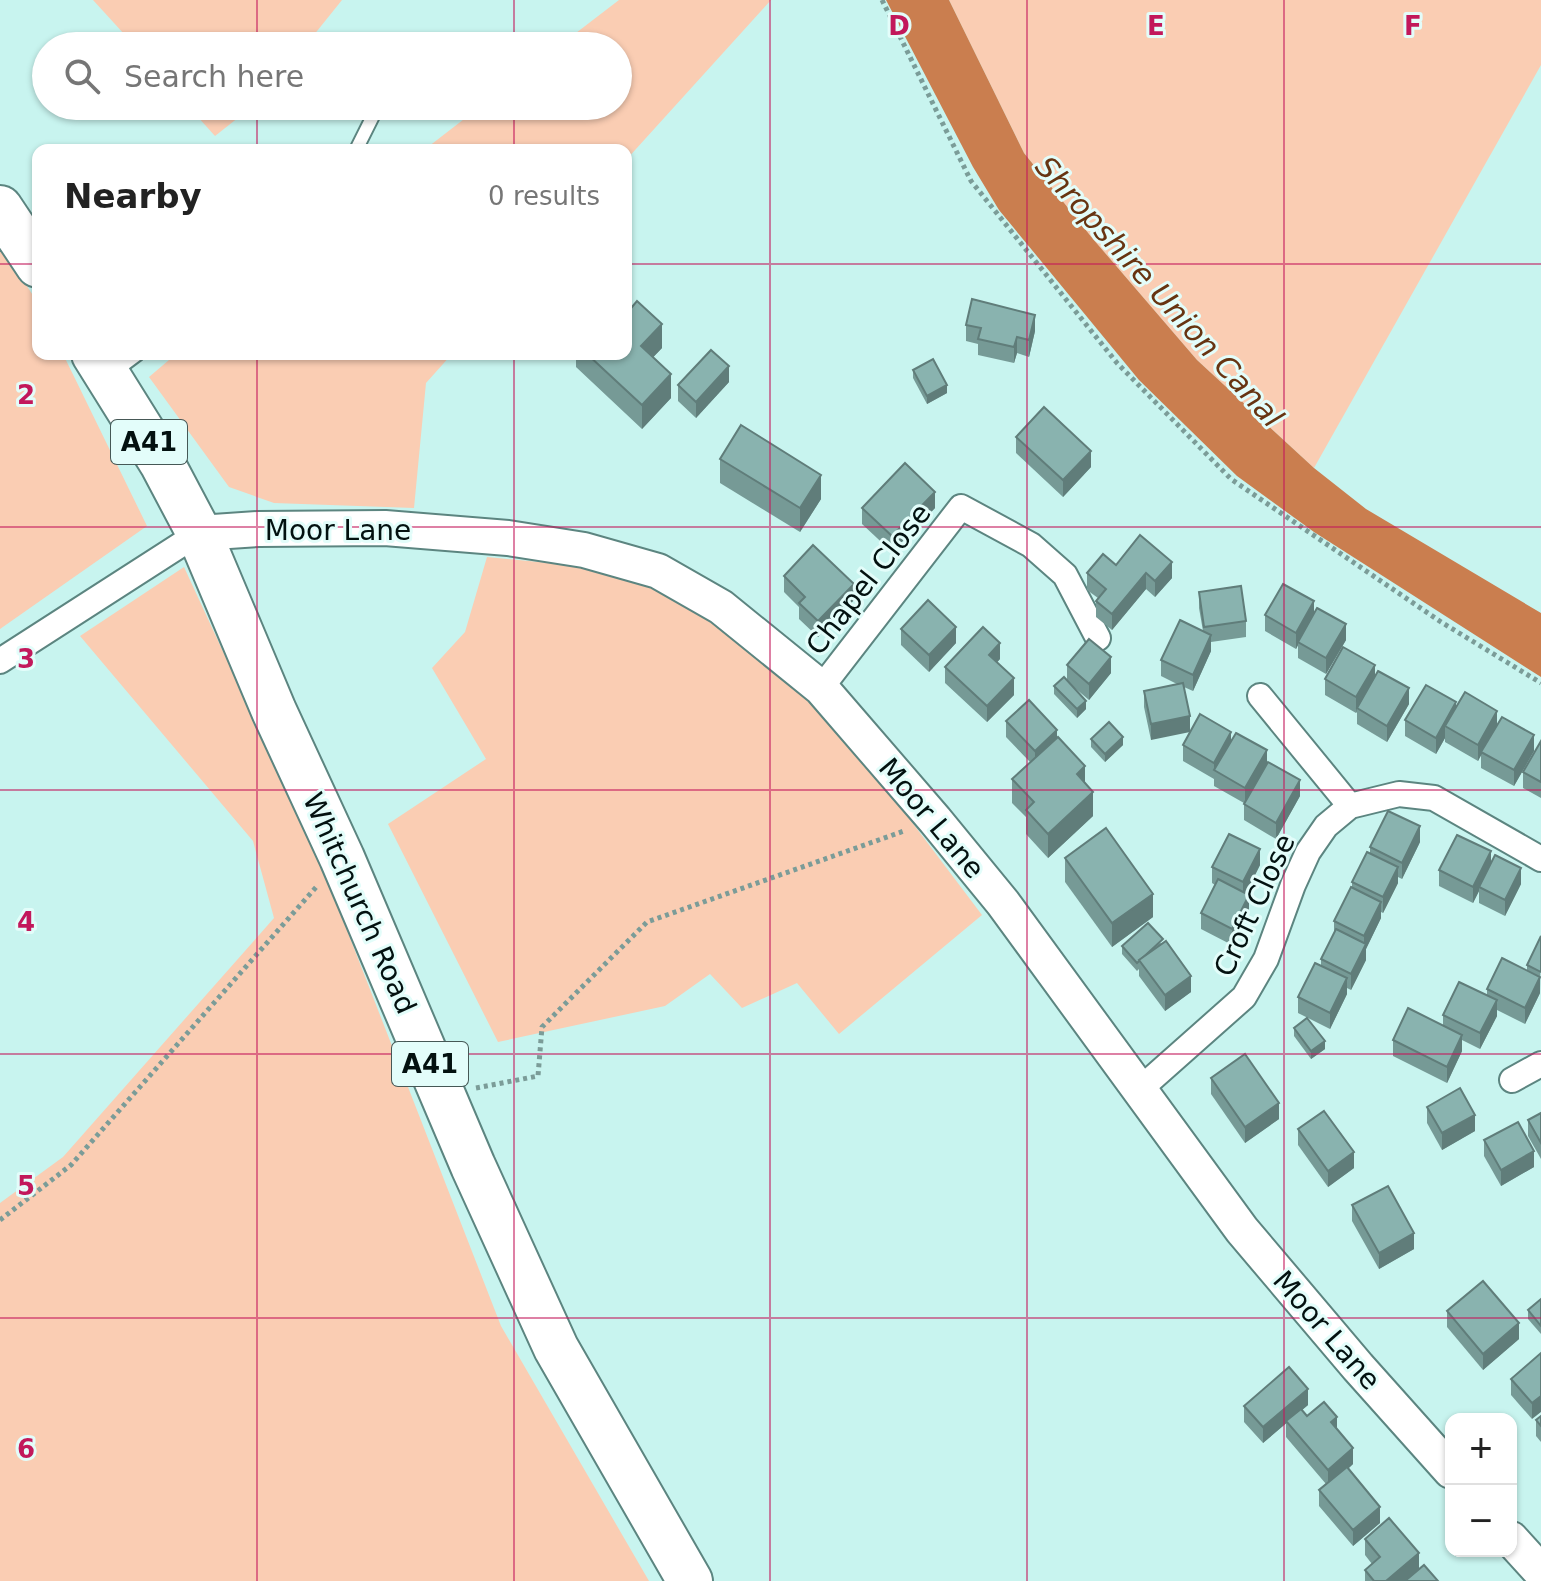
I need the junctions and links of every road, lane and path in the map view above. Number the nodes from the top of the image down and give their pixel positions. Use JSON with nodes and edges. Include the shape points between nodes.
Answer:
{"nodes":[{"id":1,"x":882,"y":0,"type":"edge"},
{"id":2,"x":371,"y":120,"type":"edge"},
{"id":3,"x":359,"y":144,"type":"edge"},
{"id":4,"x":0,"y":208,"type":"edge"},
{"id":5,"x":32,"y":256,"type":"edge"},
{"id":6,"x":113,"y":361,"type":"edge"},
{"id":7,"x":199,"y":533,"type":"junction"},
{"id":8,"x":1098,"y":638,"type":"dead end"},
{"id":9,"x":0,"y":661,"type":"edge"},
{"id":10,"x":1541,"y":683,"type":"edge"},
{"id":11,"x":821,"y":688,"type":"junction"},
{"id":12,"x":1260,"y":696,"type":"dead end"},
{"id":13,"x":1350,"y":806,"type":"junction"},
{"id":14,"x":935,"y":820,"type":"junction"},
{"id":15,"x":342,"y":858,"type":"junction"},
{"id":16,"x":1541,"y":859,"type":"edge"},
{"id":17,"x":1541,"y":1064,"type":"edge"},
{"id":18,"x":1512,"y":1080,"type":"dead end"},
{"id":19,"x":1138,"y":1091,"type":"junction"},
{"id":20,"x":444,"y":1095,"type":"junction"},
{"id":21,"x":0,"y":1220,"type":"edge"},
{"id":22,"x":1445,"y":1464,"type":"edge"},
{"id":23,"x":1517,"y":1546,"type":"edge"},
{"id":24,"x":1541,"y":1572,"type":"edge"},
{"id":25,"x":690,"y":1581,"type":"edge"}],
"edges":[{"from":1,"to":10,"type":"path","via":[[971,181],[1128,375],[1231,479],[1441,622]]},
{"from":2,"to":3,"type":"lane"},
{"from":4,"to":5,"type":"highway"},
{"from":6,"to":7,"type":"highway","name":"Whitchurch Road","number":"A41"},
{"from":7,"to":9,"type":"street"},
{"from":7,"to":11,"type":"street","name":"Moor Lane","via":[[385,528],[584,550],[658,571],[721,607]]},
{"from":7,"to":15,"type":"highway","name":"Whitchurch Road","number":"A41"},
{"from":8,"to":11,"type":"street","name":"Chapel Close","via":[[1065,575],[1031,545],[961,507]]},
{"from":11,"to":14,"type":"street","name":"Moor Lane"},
{"from":12,"to":13,"type":"street"},
{"from":13,"to":16,"type":"street","name":"Croft Close","via":[[1399,794],[1434,798]]},
{"from":13,"to":19,"type":"street","name":"Croft Close","via":[[1326,826],[1308,852],[1266,959],[1244,997]]},
{"from":14,"to":19,"type":"street","name":"Moor Lane","via":[[1003,903]]},
{"from":14,"to":20,"type":"path","via":[[647,922],[542,1027],[538,1076]]},
{"from":15,"to":20,"type":"highway","name":"Whitchurch Road","number":"A41"},
{"from":15,"to":21,"type":"path","via":[[71,1165]]},
{"from":17,"to":18,"type":"street"},
{"from":19,"to":22,"type":"street","name":"Moor Lane","via":[[1242,1230]]},
{"from":20,"to":25,"type":"highway","name":"Whitchurch Road","number":"A41","via":[[556,1348]]},
{"from":23,"to":24,"type":"street"}]}
